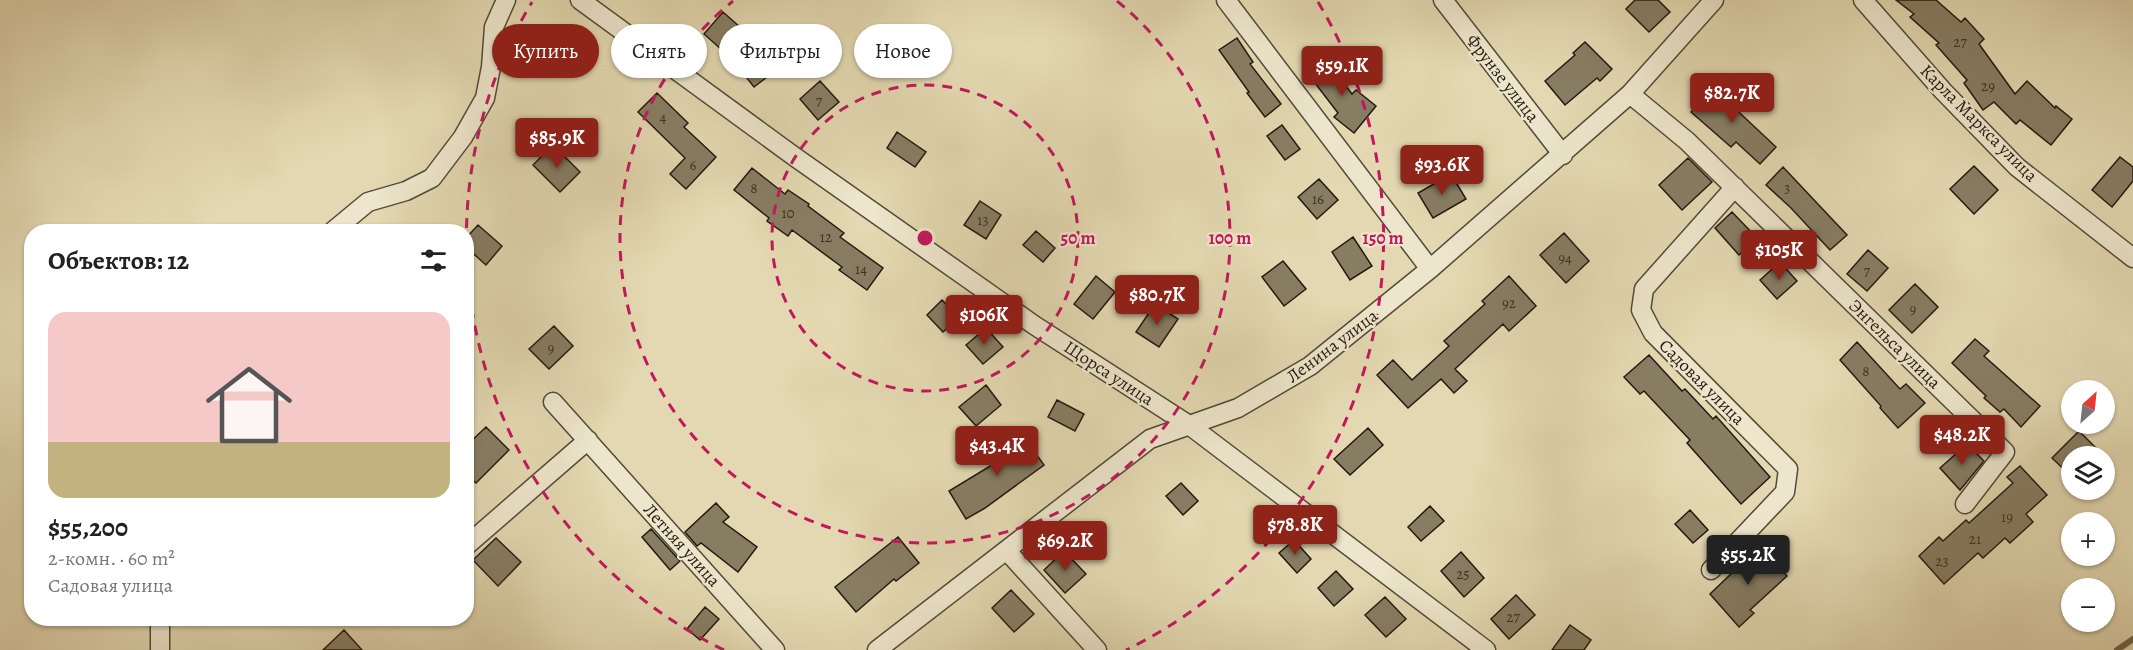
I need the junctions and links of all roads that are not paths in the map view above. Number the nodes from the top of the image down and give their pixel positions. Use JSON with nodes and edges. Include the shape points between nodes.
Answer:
{"nodes":[{"id":1,"x":506,"y":0,"type":"edge"},
{"id":2,"x":580,"y":0,"type":"edge"},
{"id":3,"x":1226,"y":0,"type":"edge"},
{"id":4,"x":1443,"y":0,"type":"edge"},
{"id":5,"x":1714,"y":0,"type":"edge"},
{"id":6,"x":1863,"y":0,"type":"edge"},
{"id":7,"x":1630,"y":94,"type":"junction"},
{"id":8,"x":1563,"y":155,"type":"junction"},
{"id":9,"x":1735,"y":187,"type":"junction"},
{"id":10,"x":341,"y":224,"type":"edge"},
{"id":11,"x":2133,"y":258,"type":"edge"},
{"id":12,"x":1430,"y":268,"type":"junction"},
{"id":13,"x":553,"y":402,"type":"dead end"},
{"id":14,"x":1189,"y":425,"type":"junction"},
{"id":15,"x":588,"y":440,"type":"junction"},
{"id":16,"x":1965,"y":504,"type":"dead end"},
{"id":17,"x":474,"y":539,"type":"edge"},
{"id":18,"x":1007,"y":551,"type":"junction"},
{"id":19,"x":1711,"y":570,"type":"dead end"},
{"id":20,"x":160,"y":626,"type":"edge"},
{"id":21,"x":160,"y":650,"type":"edge"},
{"id":22,"x":776,"y":650,"type":"edge"},
{"id":23,"x":877,"y":650,"type":"edge"},
{"id":24,"x":1096,"y":650,"type":"edge"},
{"id":25,"x":1486,"y":650,"type":"edge"}],
"edges":[{"from":1,"to":10,"type":"street","via":[[494,27],[484,98],[463,137],[432,178],[406,191],[368,202]]},
{"from":2,"to":14,"type":"street","name":"Щорса улица","via":[[1015,312]]},
{"from":3,"to":12,"type":"street"},
{"from":4,"to":8,"type":"street","name":"Фрунзе улица"},
{"from":5,"to":7,"type":"street","name":"Ленина улица"},
{"from":6,"to":11,"type":"street","name":"Карла Маркса улица","via":[[2017,167]]},
{"from":7,"to":8,"type":"street","name":"Ленина улица"},
{"from":7,"to":9,"type":"street","name":"Энгельса улица"},
{"from":8,"to":12,"type":"street","name":"Ленина улица"},
{"from":9,"to":16,"type":"street","name":"Энгельса улица","via":[[2005,452]]},
{"from":9,"to":19,"type":"street","name":"Садовая улица","via":[[1644,289],[1641,310],[1653,333],[1788,469],[1785,492]]},
{"from":12,"to":14,"type":"street","name":"Ленина улица","via":[[1310,366],[1238,408]]},
{"from":13,"to":15,"type":"street","name":"Летняя улица"},
{"from":14,"to":18,"type":"street","name":"Ленина улица","via":[[1150,439]]},
{"from":14,"to":25,"type":"street","name":"Щорса улица"},
{"from":15,"to":17,"type":"street"},
{"from":15,"to":22,"type":"street","name":"Летняя улица"},
{"from":18,"to":23,"type":"street","name":"Ленина улица"},
{"from":18,"to":24,"type":"street"},
{"from":20,"to":21,"type":"street"}]}
